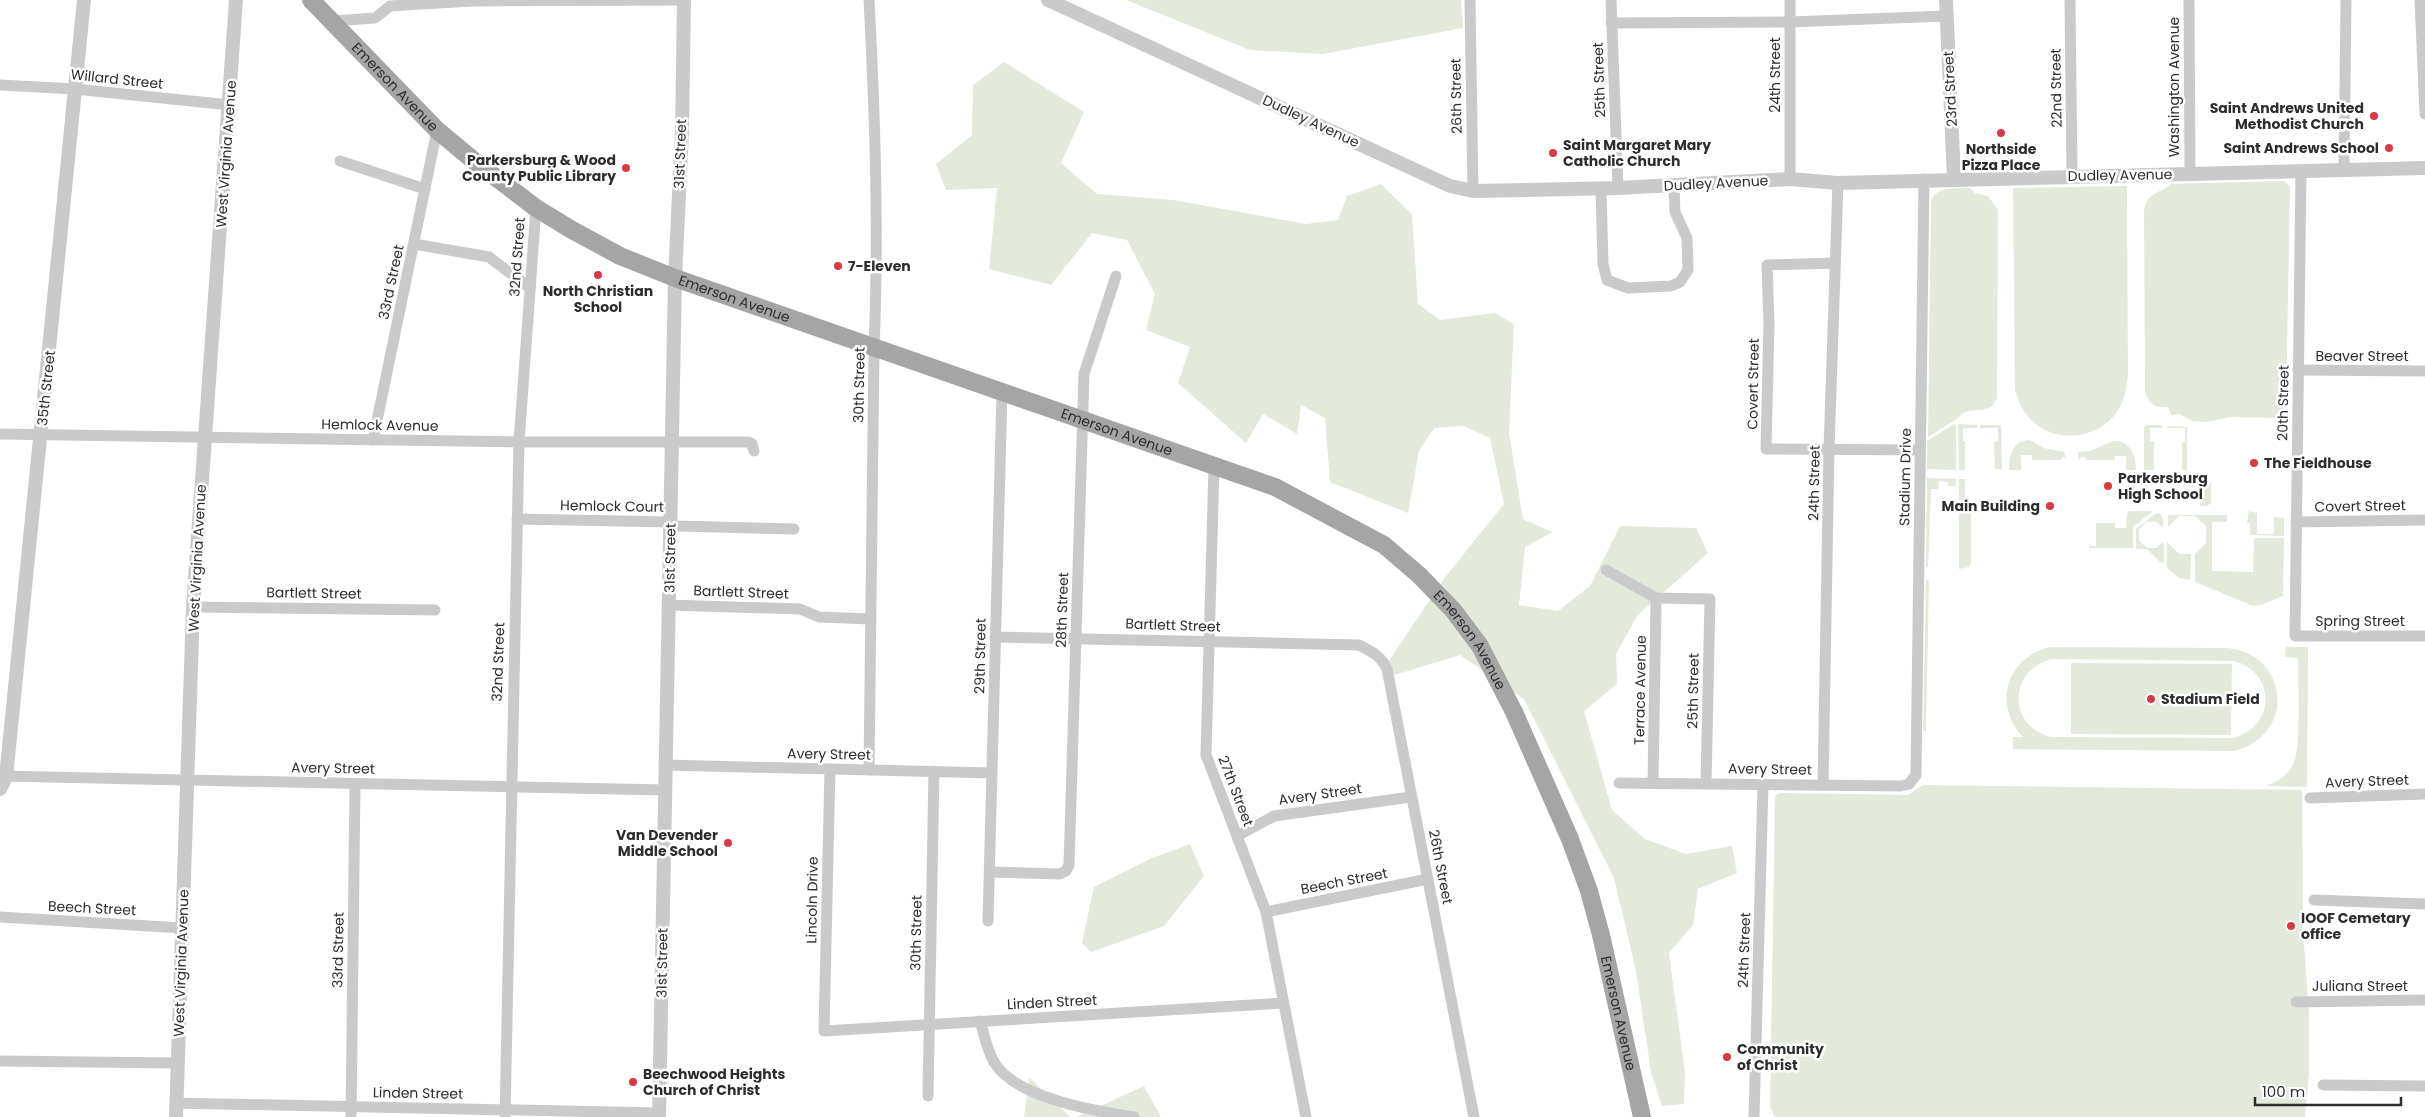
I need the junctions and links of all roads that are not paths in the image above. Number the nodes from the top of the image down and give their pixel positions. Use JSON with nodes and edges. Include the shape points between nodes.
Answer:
{"nodes":[{"id":1,"x":84,"y":0,"type":"edge"},
{"id":2,"x":236,"y":0,"type":"edge"},
{"id":3,"x":312,"y":0,"type":"edge"},
{"id":4,"x":684,"y":0,"type":"edge"},
{"id":5,"x":869,"y":0,"type":"edge"},
{"id":6,"x":1048,"y":0,"type":"edge"},
{"id":7,"x":1470,"y":0,"type":"edge"},
{"id":8,"x":1611,"y":0,"type":"edge"},
{"id":9,"x":1790,"y":0,"type":"edge"},
{"id":10,"x":1946,"y":0,"type":"edge"},
{"id":11,"x":2070,"y":0,"type":"edge"},
{"id":12,"x":2189,"y":0,"type":"edge"},
{"id":13,"x":2346,"y":0,"type":"edge"},
{"id":14,"x":2420,"y":0,"type":"edge"},
{"id":15,"x":1946,"y":16,"type":"junction"},
{"id":16,"x":332,"y":21,"type":"junction"},
{"id":17,"x":1790,"y":22,"type":"junction"},
{"id":18,"x":1612,"y":23,"type":"junction"},
{"id":19,"x":2424,"y":59,"type":"edge"},
{"id":20,"x":0,"y":85,"type":"edge"},
{"id":21,"x":75,"y":89,"type":"junction"},
{"id":22,"x":230,"y":105,"type":"junction"},
{"id":23,"x":2425,"y":114,"type":"edge"},
{"id":24,"x":437,"y":130,"type":"junction"},
{"id":25,"x":340,"y":160,"type":"dead end"},
{"id":26,"x":2425,"y":168,"type":"edge"},
{"id":27,"x":2344,"y":170,"type":"junction"},
{"id":28,"x":2301,"y":171,"type":"junction"},
{"id":29,"x":2190,"y":173,"type":"junction"},
{"id":30,"x":2072,"y":176,"type":"junction"},
{"id":31,"x":1790,"y":179,"type":"junction"},
{"id":32,"x":1924,"y":179,"type":"junction"},
{"id":33,"x":1954,"y":179,"type":"junction"},
{"id":34,"x":1838,"y":183,"type":"junction"},
{"id":35,"x":1674,"y":186,"type":"junction"},
{"id":36,"x":1618,"y":188,"type":"junction"},
{"id":37,"x":425,"y":189,"type":"junction"},
{"id":38,"x":1601,"y":189,"type":"junction"},
{"id":39,"x":1473,"y":191,"type":"junction"},
{"id":40,"x":536,"y":208,"type":"junction"},
{"id":41,"x":414,"y":244,"type":"junction"},
{"id":42,"x":1835,"y":263,"type":"junction"},
{"id":43,"x":1116,"y":276,"type":"dead end"},
{"id":44,"x":675,"y":278,"type":"junction"},
{"id":45,"x":530,"y":288,"type":"junction"},
{"id":46,"x":874,"y":348,"type":"junction"},
{"id":47,"x":2298,"y":370,"type":"junction"},
{"id":48,"x":2425,"y":371,"type":"edge"},
{"id":49,"x":1002,"y":392,"type":"junction"},
{"id":50,"x":1082,"y":420,"type":"junction"},
{"id":51,"x":0,"y":434,"type":"edge"},
{"id":52,"x":41,"y":434,"type":"junction"},
{"id":53,"x":204,"y":437,"type":"junction"},
{"id":54,"x":373,"y":440,"type":"junction"},
{"id":55,"x":518,"y":442,"type":"junction"},
{"id":56,"x":672,"y":444,"type":"junction"},
{"id":57,"x":1829,"y":449,"type":"junction"},
{"id":58,"x":1920,"y":450,"type":"junction"},
{"id":59,"x":754,"y":451,"type":"dead end"},
{"id":60,"x":1214,"y":466,"type":"junction"},
{"id":61,"x":518,"y":519,"type":"junction"},
{"id":62,"x":2425,"y":520,"type":"edge"},
{"id":63,"x":670,"y":522,"type":"junction"},
{"id":64,"x":2296,"y":522,"type":"junction"},
{"id":65,"x":794,"y":529,"type":"dead end"},
{"id":66,"x":1606,"y":570,"type":"dead end"},
{"id":67,"x":1656,"y":598,"type":"junction"},
{"id":68,"x":669,"y":605,"type":"junction"},
{"id":69,"x":193,"y":607,"type":"junction"},
{"id":70,"x":435,"y":610,"type":"dead end"},
{"id":71,"x":871,"y":619,"type":"junction"},
{"id":72,"x":2295,"y":636,"type":"joint"},
{"id":73,"x":2425,"y":636,"type":"edge"},
{"id":74,"x":996,"y":637,"type":"junction"},
{"id":75,"x":1076,"y":637,"type":"junction"},
{"id":76,"x":1209,"y":642,"type":"junction"},
{"id":77,"x":1350,"y":645,"type":"joint"},
{"id":78,"x":666,"y":765,"type":"junction"},
{"id":79,"x":830,"y":769,"type":"junction"},
{"id":80,"x":869,"y":770,"type":"junction"},
{"id":81,"x":934,"y":771,"type":"junction"},
{"id":82,"x":992,"y":773,"type":"junction"},
{"id":83,"x":1916,"y":775,"type":"joint"},
{"id":84,"x":187,"y":780,"type":"junction"},
{"id":85,"x":2,"y":781,"type":"edge"},
{"id":86,"x":1619,"y":783,"type":"dead end"},
{"id":87,"x":1653,"y":783,"type":"junction"},
{"id":88,"x":355,"y":784,"type":"junction"},
{"id":89,"x":1706,"y":784,"type":"junction"},
{"id":90,"x":1763,"y":784,"type":"junction"},
{"id":91,"x":1823,"y":785,"type":"junction"},
{"id":92,"x":511,"y":787,"type":"junction"},
{"id":93,"x":665,"y":790,"type":"junction"},
{"id":94,"x":2425,"y":794,"type":"edge"},
{"id":95,"x":1411,"y":797,"type":"junction"},
{"id":96,"x":2310,"y":798,"type":"dead end"},
{"id":97,"x":1237,"y":836,"type":"junction"},
{"id":98,"x":990,"y":872,"type":"junction"},
{"id":99,"x":1428,"y":879,"type":"junction"},
{"id":100,"x":2314,"y":900,"type":"dead end"},
{"id":101,"x":2425,"y":904,"type":"edge"},
{"id":102,"x":1266,"y":912,"type":"junction"},
{"id":103,"x":0,"y":917,"type":"edge"},
{"id":104,"x":988,"y":921,"type":"dead end"},
{"id":105,"x":182,"y":928,"type":"junction"},
{"id":106,"x":2425,"y":1000,"type":"edge"},
{"id":107,"x":2296,"y":1002,"type":"dead end"},
{"id":108,"x":1283,"y":1003,"type":"junction"},
{"id":109,"x":980,"y":1022,"type":"junction"},
{"id":110,"x":930,"y":1025,"type":"junction"},
{"id":111,"x":824,"y":1031,"type":"joint"},
{"id":112,"x":0,"y":1061,"type":"edge"},
{"id":113,"x":177,"y":1063,"type":"junction"},
{"id":114,"x":2323,"y":1085,"type":"dead end"},
{"id":115,"x":2425,"y":1086,"type":"edge"},
{"id":116,"x":928,"y":1096,"type":"dead end"},
{"id":117,"x":176,"y":1110,"type":"edge"},
{"id":118,"x":352,"y":1112,"type":"edge"},
{"id":119,"x":505,"y":1113,"type":"edge"},
{"id":120,"x":659,"y":1115,"type":"edge"},
{"id":121,"x":1134,"y":1117,"type":"edge"},
{"id":122,"x":1306,"y":1117,"type":"edge"},
{"id":123,"x":1474,"y":1117,"type":"edge"},
{"id":124,"x":1642,"y":1117,"type":"edge"},
{"id":125,"x":1754,"y":1117,"type":"edge"}],
"edges":[{"from":1,"to":21,"type":"street","name":"35th Street"},
{"from":2,"to":22,"type":"street","name":"West Virginia Avenue"},
{"from":3,"to":16,"type":"main road","name":"Emerson Avenue"},
{"from":4,"to":16,"type":"street","via":[[473,1],[405,5],[390,6],[375,18]]},
{"from":4,"to":44,"type":"street","name":"31st Street"},
{"from":5,"to":46,"type":"street","name":"30th Street","via":[[876,150]]},
{"from":6,"to":39,"type":"street","name":"Dudley Avenue","via":[[1450,186]]},
{"from":7,"to":39,"type":"street","name":"26th Street"},
{"from":8,"to":18,"type":"street","name":"25th Street"},
{"from":9,"to":17,"type":"street","name":"24th Street"},
{"from":10,"to":15,"type":"street","name":"23rd Street"},
{"from":11,"to":30,"type":"street","name":"22nd Street"},
{"from":12,"to":29,"type":"street","name":"Washington Avenue"},
{"from":13,"to":27,"type":"street"},
{"from":14,"to":19,"type":"street"},
{"from":15,"to":17,"type":"street"},
{"from":15,"to":33,"type":"street","name":"23rd Street"},
{"from":16,"to":24,"type":"main road","name":"Emerson Avenue"},
{"from":17,"to":18,"type":"street"},
{"from":17,"to":31,"type":"street","name":"24th Street"},
{"from":18,"to":36,"type":"street","name":"25th Street"},
{"from":19,"to":23,"type":"street"},
{"from":20,"to":21,"type":"street","name":"Willard Street"},
{"from":21,"to":22,"type":"street","name":"Willard Street"},
{"from":21,"to":52,"type":"street","name":"35th Street"},
{"from":22,"to":53,"type":"street","name":"West Virginia Avenue"},
{"from":24,"to":37,"type":"street","name":"33rd Street"},
{"from":24,"to":40,"type":"main road","name":"Emerson Avenue"},
{"from":25,"to":37,"type":"street"},
{"from":26,"to":27,"type":"street","name":"Dudley Avenue"},
{"from":27,"to":28,"type":"street","name":"Dudley Avenue"},
{"from":28,"to":29,"type":"street","name":"Dudley Avenue"},
{"from":28,"to":47,"type":"street","name":"20th Street"},
{"from":29,"to":30,"type":"street","name":"Dudley Avenue"},
{"from":30,"to":33,"type":"street","name":"Dudley Avenue"},
{"from":31,"to":34,"type":"street","name":"Dudley Avenue"},
{"from":31,"to":35,"type":"street","name":"Dudley Avenue"},
{"from":32,"to":33,"type":"street","name":"Dudley Avenue"},
{"from":32,"to":34,"type":"street","name":"Dudley Avenue"},
{"from":32,"to":58,"type":"street","name":"Stadium Drive"},
{"from":34,"to":42,"type":"street","name":"24th Street"},
{"from":35,"to":36,"type":"street","name":"Dudley Avenue"},
{"from":35,"to":38,"type":"street","via":[[1675,212],[1687,238],[1688,270],[1680,282],[1671,286],[1636,288],[1607,280],[1603,264]]},
{"from":36,"to":38,"type":"street","name":"Dudley Avenue"},
{"from":37,"to":41,"type":"street","name":"33rd Street"},
{"from":38,"to":39,"type":"street","name":"Dudley Avenue"},
{"from":40,"to":44,"type":"main road","name":"Emerson Avenue","via":[[620,256]]},
{"from":40,"to":45,"type":"street","name":"32nd Street"},
{"from":41,"to":45,"type":"street","via":[[489,257]]},
{"from":41,"to":54,"type":"street","name":"33rd Street"},
{"from":42,"to":57,"type":"street","name":"24th Street"},
{"from":42,"to":57,"type":"street","name":"Covert Street","via":[[1767,265],[1766,449]]},
{"from":43,"to":50,"type":"street","name":"28th Street","via":[[1084,374]]},
{"from":44,"to":46,"type":"main road","name":"Emerson Avenue"},
{"from":44,"to":56,"type":"street","name":"31st Street"},
{"from":45,"to":55,"type":"street","name":"32nd Street"},
{"from":46,"to":49,"type":"main road","name":"Emerson Avenue"},
{"from":46,"to":71,"type":"street","name":"30th Street"},
{"from":47,"to":48,"type":"street","name":"Beaver Street"},
{"from":47,"to":64,"type":"street","name":"20th Street"},
{"from":49,"to":50,"type":"main road","name":"Emerson Avenue"},
{"from":49,"to":74,"type":"street","name":"29th Street"},
{"from":50,"to":60,"type":"main road","name":"Emerson Avenue"},
{"from":50,"to":75,"type":"street","name":"28th Street"},
{"from":51,"to":52,"type":"street","name":"Hemlock Avenue"},
{"from":52,"to":53,"type":"street","name":"Hemlock Avenue"},
{"from":52,"to":85,"type":"street","name":"35th Street"},
{"from":53,"to":54,"type":"street","name":"Hemlock Avenue"},
{"from":53,"to":69,"type":"street","name":"West Virginia Avenue"},
{"from":54,"to":55,"type":"street","name":"Hemlock Avenue"},
{"from":55,"to":56,"type":"street","name":"Hemlock Avenue"},
{"from":55,"to":61,"type":"street","name":"32nd Street"},
{"from":56,"to":59,"type":"street","name":"Hemlock Avenue","via":[[749,442]]},
{"from":56,"to":63,"type":"street","name":"31st Street"},
{"from":57,"to":58,"type":"street","name":"Covert Street"},
{"from":57,"to":91,"type":"street","name":"24th Street"},
{"from":58,"to":83,"type":"street","name":"Stadium Drive"},
{"from":60,"to":76,"type":"street","name":"27th Street"},
{"from":60,"to":124,"type":"main road","name":"Emerson Avenue","via":[[1275,487],[1384,545],[1420,575],[1480,646],[1544,778],[1589,891]]},
{"from":61,"to":63,"type":"street","name":"Hemlock Court"},
{"from":61,"to":92,"type":"street","name":"32nd Street"},
{"from":62,"to":64,"type":"street","name":"Covert Street"},
{"from":63,"to":65,"type":"street","name":"Hemlock Court","via":[[677,526]]},
{"from":63,"to":68,"type":"street","name":"31st Street"},
{"from":64,"to":72,"type":"street","name":"20th Street"},
{"from":66,"to":67,"type":"street"},
{"from":67,"to":87,"type":"street","name":"Terrace Avenue"},
{"from":67,"to":89,"type":"street","name":"25th Street","via":[[1710,599]]},
{"from":68,"to":71,"type":"street","name":"Bartlett Street","via":[[800,609],[819,617]]},
{"from":68,"to":78,"type":"street","name":"31st Street"},
{"from":69,"to":70,"type":"street","name":"Bartlett Street"},
{"from":69,"to":84,"type":"street","name":"West Virginia Avenue"},
{"from":71,"to":80,"type":"street","name":"30th Street"},
{"from":72,"to":73,"type":"street","name":"Spring Street"},
{"from":74,"to":75,"type":"street","name":"Bartlett Street"},
{"from":74,"to":82,"type":"street","name":"29th Street"},
{"from":75,"to":76,"type":"street","name":"Bartlett Street"},
{"from":75,"to":98,"type":"street","name":"28th Street","via":[[1069,866],[1059,874]]},
{"from":76,"to":77,"type":"street","name":"Bartlett Street"},
{"from":76,"to":97,"type":"street","name":"27th Street","via":[[1206,756]]},
{"from":77,"to":95,"type":"street","name":"26th Street","via":[[1372,651],[1387,669]]},
{"from":78,"to":79,"type":"street","name":"Avery Street"},
{"from":78,"to":93,"type":"street","name":"31st Street"},
{"from":79,"to":80,"type":"street","name":"Avery Street"},
{"from":79,"to":111,"type":"street","name":"Lincoln Drive"},
{"from":80,"to":81,"type":"street","name":"Avery Street"},
{"from":81,"to":82,"type":"street","name":"Avery Street"},
{"from":81,"to":110,"type":"street","name":"30th Street"},
{"from":82,"to":98,"type":"street","name":"29th Street"},
{"from":83,"to":91,"type":"street","name":"Avery Street","via":[[1909,784],[1901,786]]},
{"from":84,"to":85,"type":"street","name":"Avery Street"},
{"from":84,"to":88,"type":"street","name":"Avery Street"},
{"from":84,"to":105,"type":"street","name":"West Virginia Avenue"},
{"from":86,"to":87,"type":"street","name":"Avery Street"},
{"from":87,"to":89,"type":"street","name":"Avery Street"},
{"from":88,"to":92,"type":"street","name":"Avery Street"},
{"from":88,"to":118,"type":"street","name":"33rd Street"},
{"from":89,"to":90,"type":"street","name":"Avery Street"},
{"from":90,"to":91,"type":"street","name":"Avery Street"},
{"from":90,"to":125,"type":"street","name":"24th Street"},
{"from":92,"to":93,"type":"street","name":"Avery Street"},
{"from":92,"to":119,"type":"street","name":"32nd Street"},
{"from":93,"to":120,"type":"street","name":"31st Street"},
{"from":94,"to":96,"type":"street","name":"Avery Street"},
{"from":95,"to":97,"type":"street","name":"Avery Street","via":[[1274,816]]},
{"from":95,"to":99,"type":"street","name":"26th Street"},
{"from":97,"to":102,"type":"street","name":"27th Street"},
{"from":98,"to":104,"type":"street","name":"29th Street"},
{"from":99,"to":102,"type":"street","name":"Beech Street"},
{"from":99,"to":123,"type":"street","name":"26th Street"},
{"from":100,"to":101,"type":"street"},
{"from":102,"to":108,"type":"street","name":"27th Street"},
{"from":103,"to":105,"type":"street","name":"Beech Street"},
{"from":105,"to":113,"type":"street","name":"West Virginia Avenue"},
{"from":106,"to":107,"type":"street","name":"Juliana Street"},
{"from":108,"to":109,"type":"street","name":"Linden Street"},
{"from":108,"to":122,"type":"street","name":"27th Street"},
{"from":109,"to":110,"type":"street","name":"Linden Street"},
{"from":109,"to":121,"type":"street","via":[[993,1061],[1003,1073],[1027,1089],[1061,1102]]},
{"from":110,"to":111,"type":"street","name":"Linden Street"},
{"from":110,"to":116,"type":"street","name":"30th Street"},
{"from":112,"to":113,"type":"street"},
{"from":113,"to":117,"type":"street","name":"West Virginia Avenue"},
{"from":114,"to":115,"type":"street"},
{"from":117,"to":118,"type":"street","name":"Linden Street"},
{"from":118,"to":119,"type":"street","name":"Linden Street"},
{"from":119,"to":120,"type":"street","name":"Linden Street"}]}
